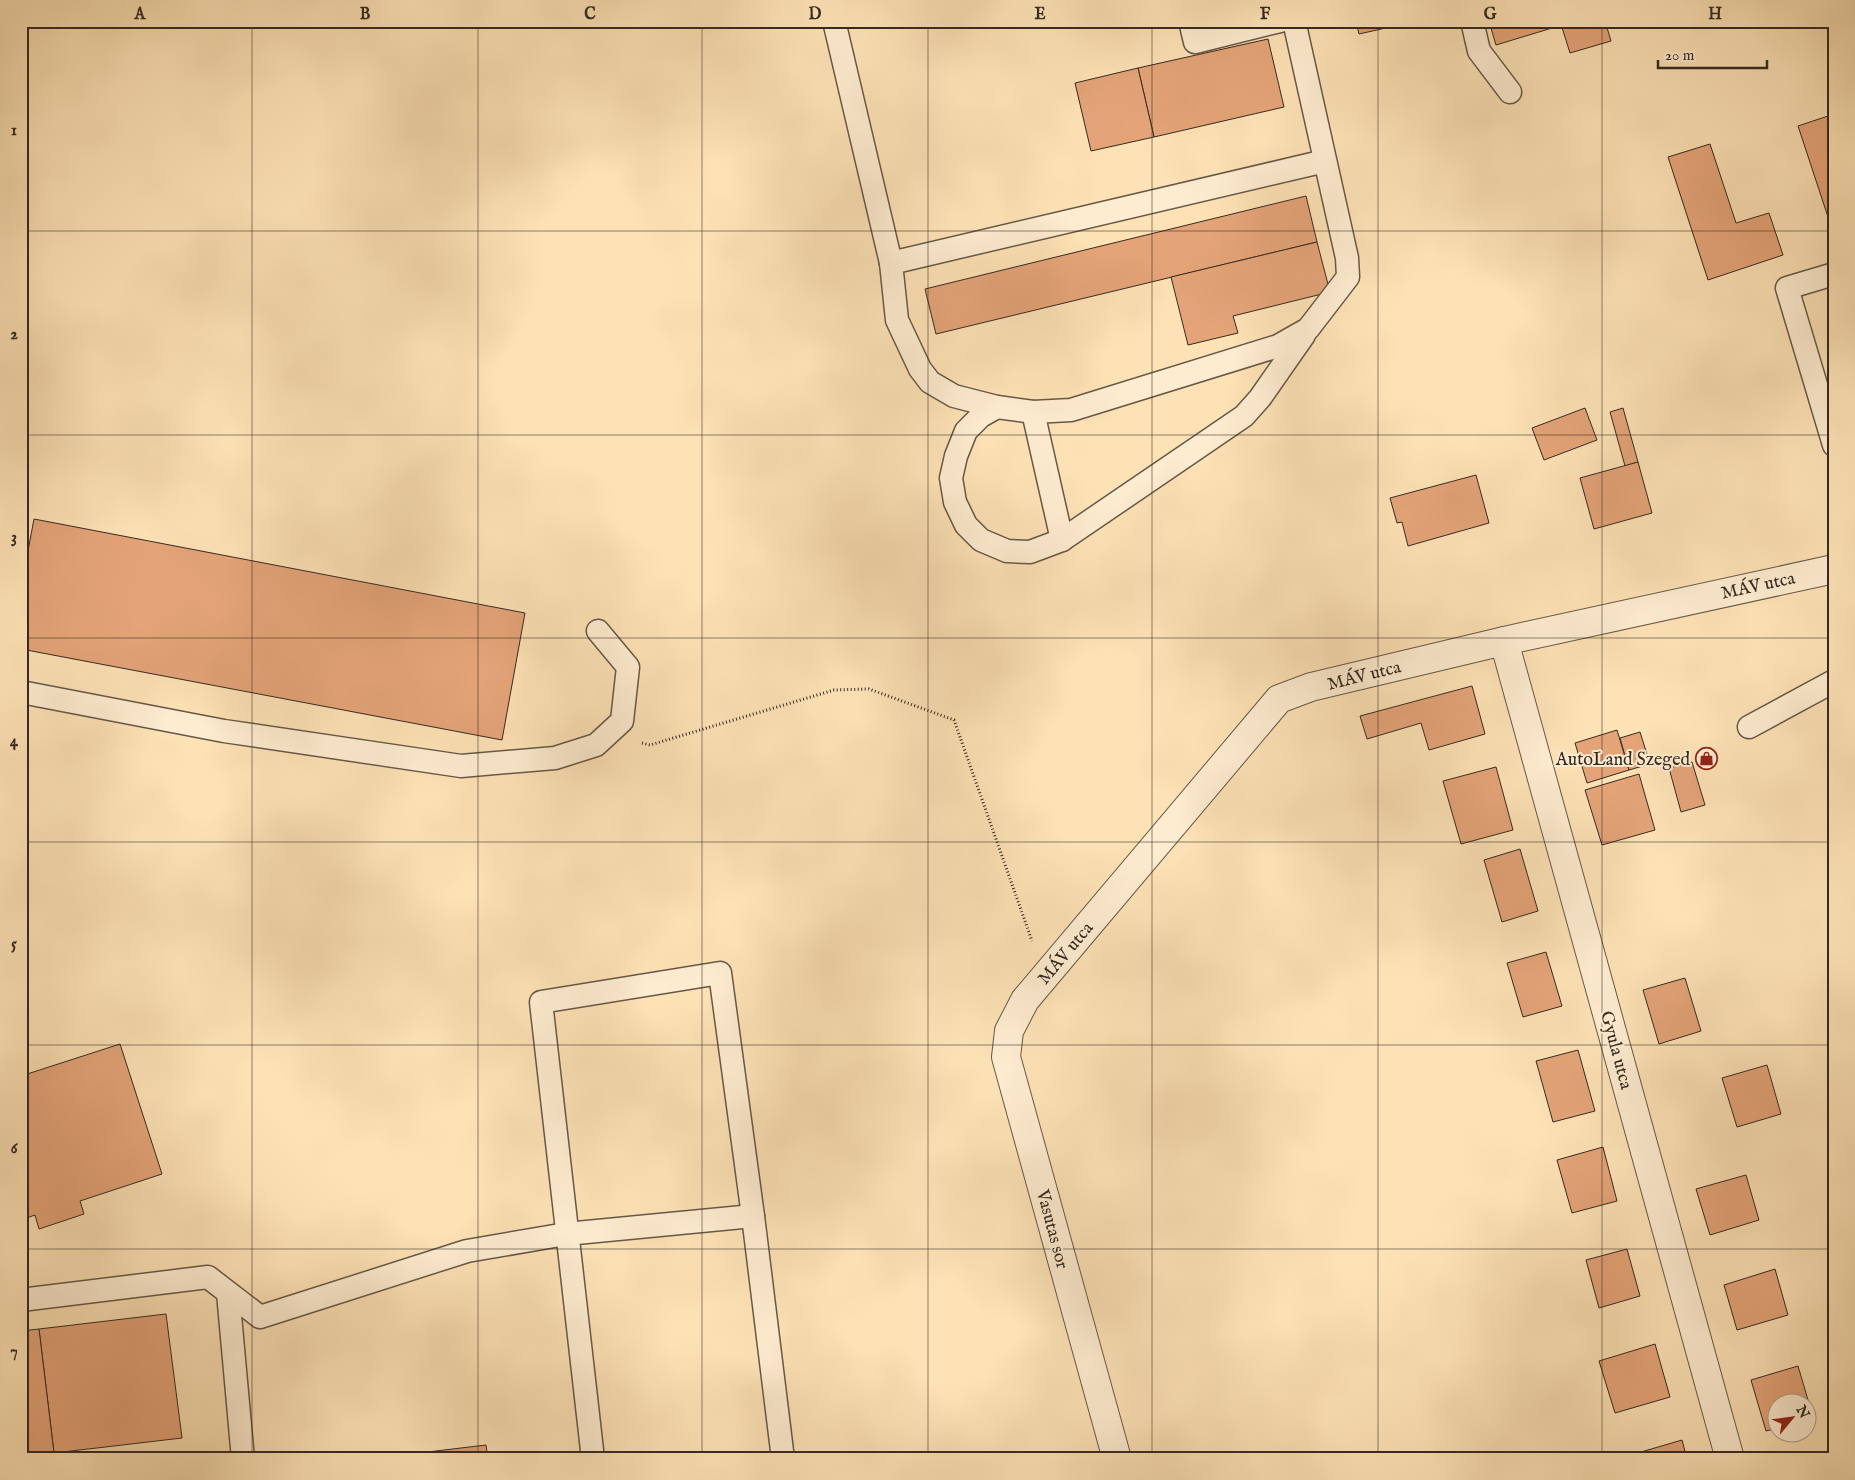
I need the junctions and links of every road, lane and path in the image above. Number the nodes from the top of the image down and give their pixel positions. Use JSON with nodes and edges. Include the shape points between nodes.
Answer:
{"nodes":[{"id":1,"x":834,"y":21,"type":"edge"},
{"id":2,"x":1190,"y":21,"type":"edge"},
{"id":3,"x":1280,"y":21,"type":"edge"},
{"id":4,"x":1294,"y":21,"type":"edge"},
{"id":5,"x":1472,"y":21,"type":"edge"},
{"id":6,"x":1510,"y":92,"type":"dead end"},
{"id":7,"x":1325,"y":161,"type":"junction"},
{"id":8,"x":891,"y":263,"type":"junction"},
{"id":9,"x":1834,"y":274,"type":"edge"},
{"id":10,"x":1308,"y":330,"type":"junction"},
{"id":11,"x":997,"y":407,"type":"junction"},
{"id":12,"x":1033,"y":412,"type":"junction"},
{"id":13,"x":1834,"y":445,"type":"edge"},
{"id":14,"x":1062,"y":540,"type":"junction"},
{"id":15,"x":1834,"y":569,"type":"edge"},
{"id":16,"x":598,"y":632,"type":"dead end"},
{"id":17,"x":1504,"y":641,"type":"junction"},
{"id":18,"x":1834,"y":681,"type":"edge"},
{"id":19,"x":21,"y":692,"type":"edge"},
{"id":20,"x":1749,"y":727,"type":"dead end"},
{"id":21,"x":604,"y":737,"type":"junction"},
{"id":22,"x":1052,"y":968,"type":"junction"},
{"id":23,"x":1025,"y":1000,"type":"joint"},
{"id":24,"x":753,"y":1216,"type":"junction"},
{"id":25,"x":566,"y":1234,"type":"junction"},
{"id":26,"x":228,"y":1293,"type":"junction"},
{"id":27,"x":21,"y":1300,"type":"edge"},
{"id":28,"x":243,"y":1459,"type":"edge"},
{"id":29,"x":593,"y":1459,"type":"edge"},
{"id":30,"x":782,"y":1459,"type":"edge"},
{"id":31,"x":1117,"y":1459,"type":"edge"},
{"id":32,"x":1730,"y":1459,"type":"edge"}],
"edges":[{"from":1,"to":8,"type":"lane"},
{"from":2,"to":3,"type":"lane","via":[[1195,42]]},
{"from":4,"to":7,"type":"lane"},
{"from":5,"to":6,"type":"lane","via":[[1479,51]]},
{"from":7,"to":8,"type":"lane"},
{"from":7,"to":10,"type":"lane","via":[[1347,258],[1348,278]]},
{"from":8,"to":11,"type":"lane","via":[[897,320],[930,382],[954,396]]},
{"from":9,"to":13,"type":"lane","via":[[1787,288]]},
{"from":10,"to":12,"type":"lane","via":[[1278,346],[1071,410]]},
{"from":10,"to":14,"type":"lane","via":[[1244,416]]},
{"from":11,"to":12,"type":"lane"},
{"from":11,"to":14,"type":"lane","via":[[981,416],[966,431],[956,456],[951,478],[955,502],[966,525],[981,540],[1007,551],[1030,552]]},
{"from":12,"to":14,"type":"lane"},
{"from":15,"to":17,"type":"street","name":"MÁV utca"},
{"from":16,"to":21,"type":"lane","via":[[628,667],[622,721]]},
{"from":17,"to":22,"type":"street","name":"MÁV utca","via":[[1312,687],[1279,699]]},
{"from":17,"to":32,"type":"street","name":"Gyula utca"},
{"from":18,"to":20,"type":"lane"},
{"from":19,"to":21,"type":"lane","via":[[224,731],[461,766],[555,758],[596,745]]},
{"from":21,"to":22,"type":"path","via":[[650,745],[834,690],[869,688],[954,720],[1033,942]]},
{"from":22,"to":23,"type":"street","name":"MÁV utca"},
{"from":23,"to":31,"type":"street","name":"Vasutas sor","via":[[1009,1031],[1006,1057]]},
{"from":24,"to":25,"type":"lane"},
{"from":24,"to":25,"type":"lane","via":[[720,973],[541,1002]]},
{"from":24,"to":30,"type":"lane"},
{"from":25,"to":26,"type":"lane","via":[[467,1250],[260,1318]]},
{"from":25,"to":29,"type":"lane"},
{"from":26,"to":27,"type":"lane","via":[[208,1277]]},
{"from":26,"to":28,"type":"lane"}]}
